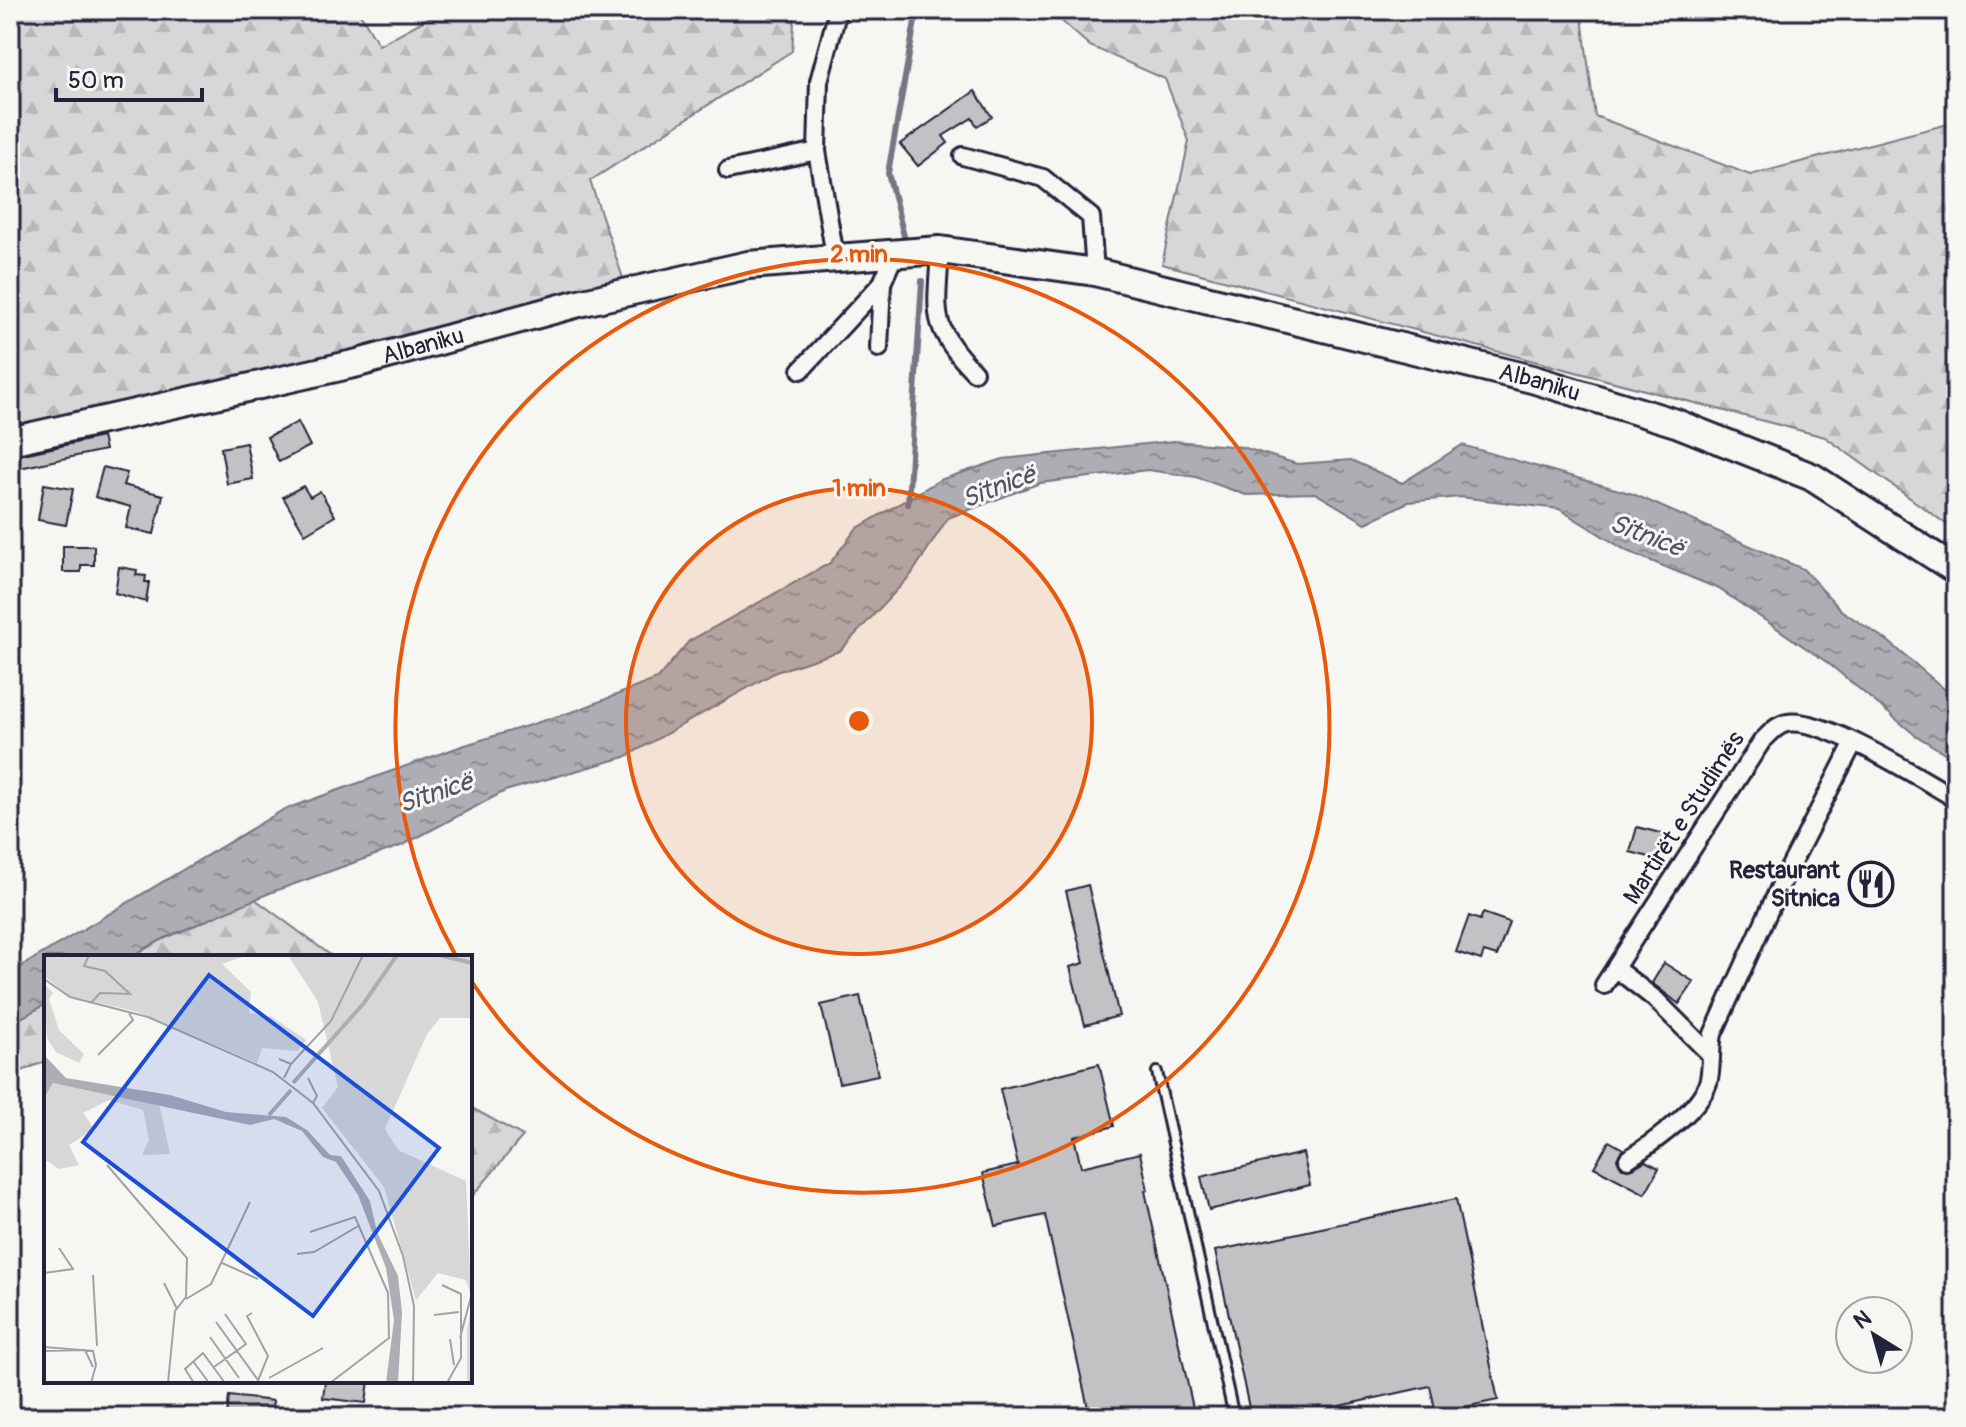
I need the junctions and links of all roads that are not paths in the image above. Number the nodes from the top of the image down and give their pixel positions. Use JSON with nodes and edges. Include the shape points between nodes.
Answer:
{"nodes":[{"id":1,"x":838,"y":10,"type":"edge"},
{"id":2,"x":817,"y":151,"type":"junction"},
{"id":3,"x":963,"y":156,"type":"dead end"},
{"id":4,"x":728,"y":170,"type":"dead end"},
{"id":5,"x":940,"y":250,"type":"junction"},
{"id":6,"x":896,"y":251,"type":"junction"},
{"id":7,"x":835,"y":256,"type":"junction"},
{"id":8,"x":1095,"y":272,"type":"junction"},
{"id":9,"x":882,"y":283,"type":"junction"},
{"id":10,"x":879,"y":348,"type":"dead end"},
{"id":11,"x":801,"y":370,"type":"dead end"},
{"id":12,"x":974,"y":372,"type":"dead end"},
{"id":13,"x":10,"y":441,"type":"edge"},
{"id":14,"x":1956,"y":570,"type":"edge"},
{"id":15,"x":1854,"y":742,"type":"junction"},
{"id":16,"x":1956,"y":802,"type":"edge"},
{"id":17,"x":1615,"y":968,"type":"junction"},
{"id":18,"x":1604,"y":985,"type":"dead end"},
{"id":19,"x":1709,"y":1053,"type":"junction"},
{"id":20,"x":1157,"y":1072,"type":"dead end"},
{"id":21,"x":1628,"y":1159,"type":"dead end"},
{"id":22,"x":1234,"y":1417,"type":"edge"}],
"edges":[{"from":1,"to":2,"type":"street","via":[[819,81]]},
{"from":2,"to":4,"type":"street"},
{"from":2,"to":7,"type":"street"},
{"from":3,"to":8,"type":"street","via":[[1043,178],[1091,217]]},
{"from":5,"to":6,"type":"main road","name":"Albaniku"},
{"from":5,"to":8,"type":"main road","name":"Albaniku"},
{"from":5,"to":12,"type":"street","via":[[937,321],[952,350]]},
{"from":6,"to":7,"type":"main road","name":"Albaniku"},
{"from":6,"to":9,"type":"street"},
{"from":7,"to":13,"type":"main road","name":"Albaniku","via":[[733,268],[358,363]]},
{"from":8,"to":14,"type":"main road","name":"Albaniku","via":[[1532,379],[1676,423],[1812,477]]},
{"from":9,"to":10,"type":"street"},
{"from":9,"to":11,"type":"street"},
{"from":15,"to":16,"type":"street","name":"Martirët e Studimës"},
{"from":15,"to":17,"type":"street","name":"Martirët e Studimës","via":[[1790,722],[1777,726],[1762,741]]},
{"from":15,"to":19,"type":"street","via":[[1781,884]]},
{"from":17,"to":18,"type":"street","name":"Martirët e Studimës"},
{"from":17,"to":19,"type":"street"},
{"from":19,"to":21,"type":"street","via":[[1709,1080],[1692,1106]]},
{"from":20,"to":22,"type":"lane"}]}
